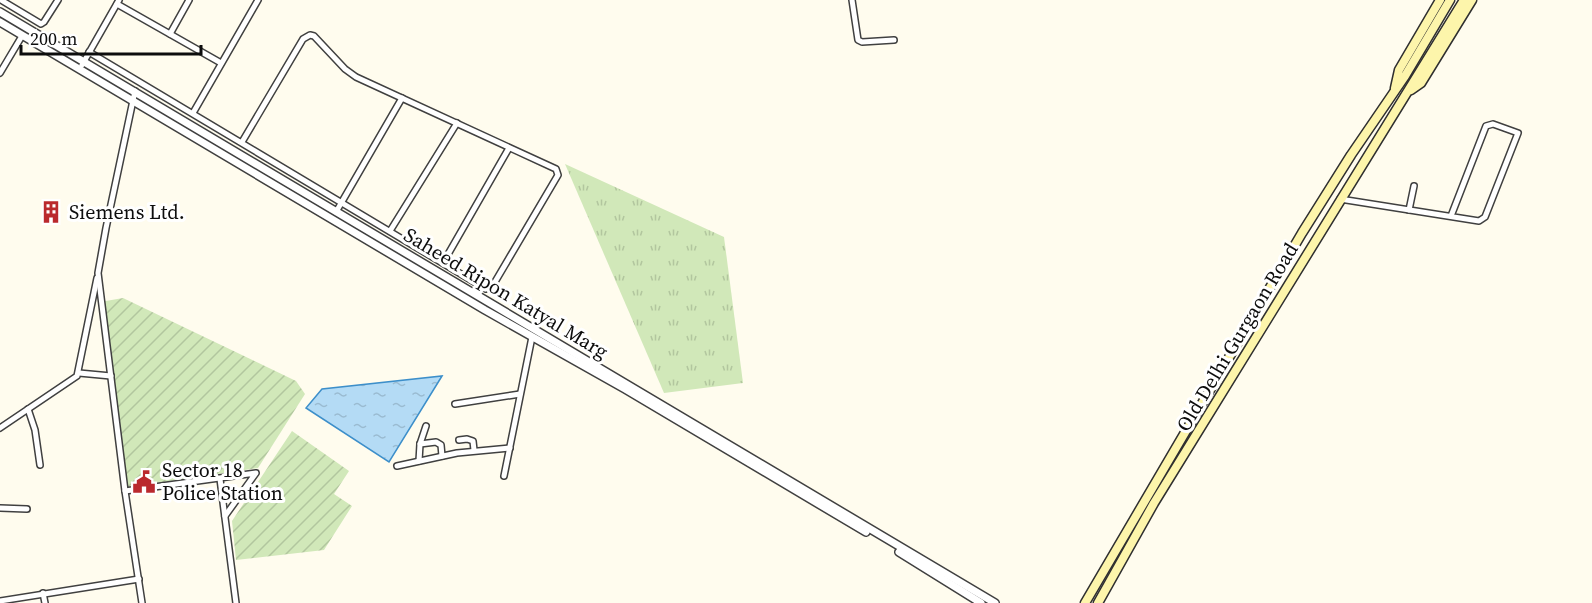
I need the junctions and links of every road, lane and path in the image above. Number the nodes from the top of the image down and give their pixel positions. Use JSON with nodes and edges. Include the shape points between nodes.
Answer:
{"nodes":[{"id":1,"x":1,"y":0,"type":"edge"},
{"id":2,"x":58,"y":0,"type":"edge"},
{"id":3,"x":189,"y":0,"type":"edge"},
{"id":4,"x":258,"y":0,"type":"edge"},
{"id":5,"x":852,"y":0,"type":"edge"},
{"id":6,"x":1440,"y":0,"type":"edge"},
{"id":7,"x":1450,"y":0,"type":"edge"},
{"id":8,"x":1464,"y":0,"type":"edge"},
{"id":9,"x":1472,"y":0,"type":"edge"},
{"id":10,"x":118,"y":2,"type":"edge"},
{"id":11,"x":0,"y":12,"type":"edge"},
{"id":12,"x":0,"y":22,"type":"edge"},
{"id":13,"x":170,"y":34,"type":"junction"},
{"id":14,"x":22,"y":36,"type":"junction"},
{"id":15,"x":894,"y":40,"type":"dead end"},
{"id":16,"x":89,"y":52,"type":"junction"},
{"id":17,"x":84,"y":61,"type":"junction"},
{"id":18,"x":221,"y":63,"type":"junction"},
{"id":19,"x":79,"y":69,"type":"junction"},
{"id":20,"x":0,"y":73,"type":"edge"},
{"id":21,"x":135,"y":91,"type":"junction"},
{"id":22,"x":1408,"y":92,"type":"junction"},
{"id":23,"x":1393,"y":94,"type":"junction"},
{"id":24,"x":402,"y":98,"type":"junction"},
{"id":25,"x":132,"y":99,"type":"junction"},
{"id":26,"x":193,"y":113,"type":"junction"},
{"id":27,"x":457,"y":123,"type":"junction"},
{"id":28,"x":242,"y":142,"type":"junction"},
{"id":29,"x":509,"y":148,"type":"junction"},
{"id":30,"x":1414,"y":186,"type":"dead end"},
{"id":31,"x":1340,"y":199,"type":"junction"},
{"id":32,"x":342,"y":202,"type":"junction"},
{"id":33,"x":1409,"y":210,"type":"junction"},
{"id":34,"x":336,"y":212,"type":"junction"},
{"id":35,"x":1451,"y":216,"type":"junction"},
{"id":36,"x":390,"y":231,"type":"junction"},
{"id":37,"x":443,"y":262,"type":"junction"},
{"id":38,"x":98,"y":273,"type":"junction"},
{"id":39,"x":485,"y":306,"type":"junction"},
{"id":40,"x":532,"y":337,"type":"junction"},
{"id":41,"x":79,"y":373,"type":"junction"},
{"id":42,"x":111,"y":376,"type":"junction"},
{"id":43,"x":520,"y":394,"type":"junction"},
{"id":44,"x":455,"y":404,"type":"dead end"},
{"id":45,"x":28,"y":410,"type":"junction"},
{"id":46,"x":672,"y":414,"type":"junction"},
{"id":47,"x":426,"y":426,"type":"dead end"},
{"id":48,"x":0,"y":428,"type":"edge"},
{"id":49,"x":459,"y":440,"type":"dead end"},
{"id":50,"x":420,"y":444,"type":"junction"},
{"id":51,"x":510,"y":448,"type":"junction"},
{"id":52,"x":474,"y":450,"type":"junction"},
{"id":53,"x":442,"y":456,"type":"junction"},
{"id":54,"x":419,"y":461,"type":"junction"},
{"id":55,"x":40,"y":465,"type":"dead end"},
{"id":56,"x":396,"y":466,"type":"dead end"},
{"id":57,"x":504,"y":476,"type":"dead end"},
{"id":58,"x":220,"y":479,"type":"junction"},
{"id":59,"x":125,"y":491,"type":"junction"},
{"id":60,"x":0,"y":508,"type":"edge"},
{"id":61,"x":27,"y":509,"type":"dead end"},
{"id":62,"x":225,"y":516,"type":"junction"},
{"id":63,"x":139,"y":579,"type":"junction"},
{"id":64,"x":43,"y":593,"type":"junction"},
{"id":65,"x":0,"y":601,"type":"edge"},
{"id":66,"x":45,"y":603,"type":"edge"},
{"id":67,"x":142,"y":603,"type":"edge"},
{"id":68,"x":236,"y":603,"type":"edge"},
{"id":69,"x":981,"y":603,"type":"edge"},
{"id":70,"x":995,"y":603,"type":"edge"},
{"id":71,"x":1085,"y":603,"type":"edge"},
{"id":72,"x":1098,"y":603,"type":"edge"}],
"edges":[{"from":1,"to":2,"type":"street","via":[[41,24]]},
{"from":3,"to":13,"type":"street"},
{"from":4,"to":18,"type":"street"},
{"from":5,"to":15,"type":"street","via":[[858,40]]},
{"from":6,"to":23,"type":"main road","via":[[1399,70]]},
{"from":7,"to":23,"type":"main road","name":"Old Delhi Gurgaon Road"},
{"from":8,"to":22,"type":"main road"},
{"from":9,"to":22,"type":"main road","via":[[1421,83]]},
{"from":10,"to":13,"type":"street"},
{"from":10,"to":16,"type":"street"},
{"from":11,"to":17,"type":"street","name":"Saheed Ripon Katyal Marg"},
{"from":12,"to":14,"type":"street","name":"Saheed Ripon Katyal Marg"},
{"from":13,"to":18,"type":"street"},
{"from":14,"to":19,"type":"street","name":"Saheed Ripon Katyal Marg"},
{"from":14,"to":20,"type":"street"},
{"from":16,"to":17,"type":"street"},
{"from":16,"to":26,"type":"street"},
{"from":17,"to":19,"type":"street"},
{"from":17,"to":21,"type":"street","name":"Saheed Ripon Katyal Marg"},
{"from":18,"to":26,"type":"street"},
{"from":19,"to":25,"type":"street","name":"Saheed Ripon Katyal Marg"},
{"from":21,"to":25,"type":"street"},
{"from":21,"to":34,"type":"street","name":"Saheed Ripon Katyal Marg"},
{"from":22,"to":31,"type":"main road","name":"Old Delhi Gurgaon Road"},
{"from":23,"to":71,"type":"main road","name":"Old Delhi Gurgaon Road","via":[[1302,233]]},
{"from":24,"to":27,"type":"street"},
{"from":24,"to":28,"type":"street","via":[[350,74],[310,35],[303,39]]},
{"from":24,"to":32,"type":"street"},
{"from":25,"to":38,"type":"street"},
{"from":25,"to":39,"type":"street","name":"Saheed Ripon Katyal Marg"},
{"from":26,"to":28,"type":"street"},
{"from":27,"to":29,"type":"street"},
{"from":27,"to":36,"type":"street"},
{"from":28,"to":32,"type":"street"},
{"from":29,"to":37,"type":"street"},
{"from":29,"to":37,"type":"street","via":[[556,169],[557,177],[489,289]]},
{"from":30,"to":33,"type":"street"},
{"from":31,"to":33,"type":"street"},
{"from":31,"to":72,"type":"main road","name":"Old Delhi Gurgaon Road"},
{"from":32,"to":34,"type":"street"},
{"from":32,"to":36,"type":"street"},
{"from":33,"to":35,"type":"street"},
{"from":34,"to":39,"type":"street","name":"Saheed Ripon Katyal Marg"},
{"from":35,"to":35,"type":"street","via":[[1486,126],[1493,124],[1518,133],[1485,217],[1479,221]]},
{"from":36,"to":37,"type":"street"},
{"from":38,"to":41,"type":"street"},
{"from":38,"to":42,"type":"street"},
{"from":39,"to":40,"type":"street","name":"Saheed Ripon Katyal Marg"},
{"from":39,"to":46,"type":"street","name":"Saheed Ripon Katyal Marg"},
{"from":40,"to":43,"type":"street"},
{"from":40,"to":46,"type":"street","name":"Saheed Ripon Katyal Marg"},
{"from":41,"to":42,"type":"street"},
{"from":41,"to":45,"type":"street"},
{"from":42,"to":59,"type":"street"},
{"from":43,"to":44,"type":"street"},
{"from":43,"to":51,"type":"street"},
{"from":45,"to":48,"type":"street"},
{"from":45,"to":55,"type":"street"},
{"from":46,"to":69,"type":"street","name":"Saheed Ripon Katyal Marg"},
{"from":46,"to":70,"type":"street","name":"Saheed Ripon Katyal Marg"},
{"from":47,"to":50,"type":"street"},
{"from":49,"to":52,"type":"street","via":[[473,441]]},
{"from":50,"to":53,"type":"street","via":[[436,442],[441,445]]},
{"from":50,"to":54,"type":"street"},
{"from":51,"to":52,"type":"street"},
{"from":51,"to":57,"type":"street"},
{"from":52,"to":53,"type":"street"},
{"from":53,"to":54,"type":"street"},
{"from":54,"to":56,"type":"street"},
{"from":58,"to":59,"type":"street"},
{"from":58,"to":62,"type":"street"},
{"from":58,"to":62,"type":"street","via":[[256,473]]},
{"from":59,"to":63,"type":"street"},
{"from":60,"to":61,"type":"street"},
{"from":62,"to":68,"type":"street"},
{"from":63,"to":64,"type":"street"},
{"from":63,"to":67,"type":"street"},
{"from":64,"to":65,"type":"street"},
{"from":64,"to":66,"type":"street"}]}
